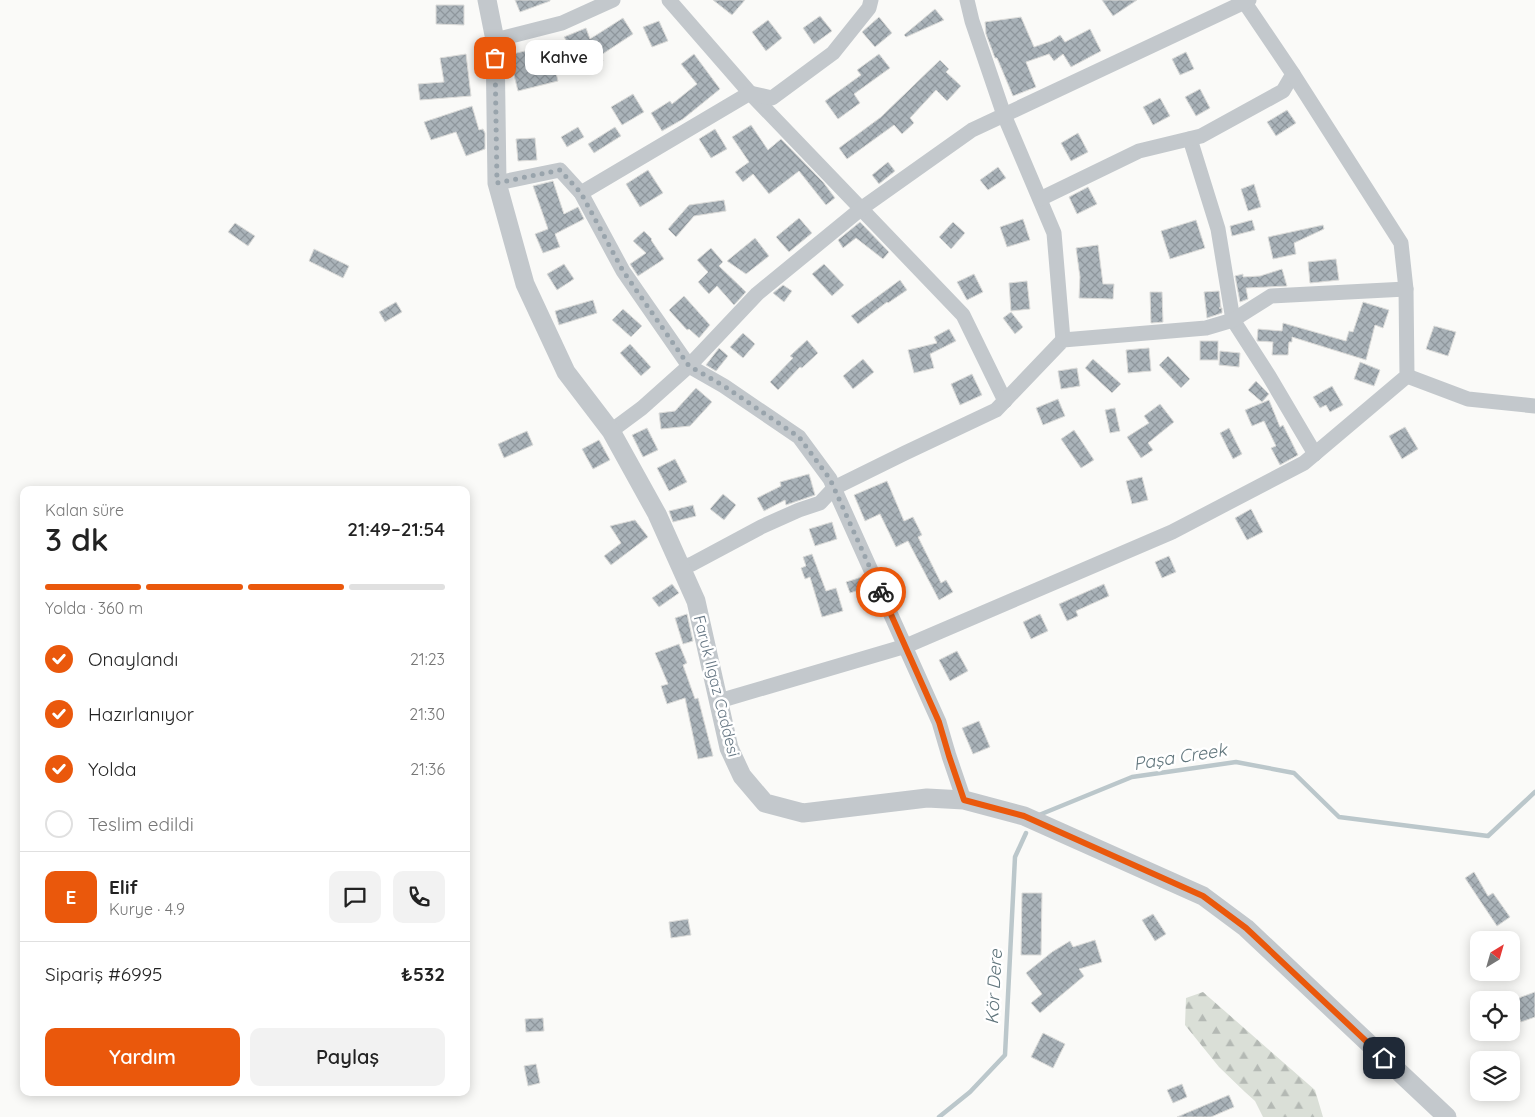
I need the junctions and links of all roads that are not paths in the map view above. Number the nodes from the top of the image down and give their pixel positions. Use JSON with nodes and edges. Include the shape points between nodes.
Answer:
{"nodes":[{"id":1,"x":487,"y":0,"type":"edge"},
{"id":2,"x":613,"y":0,"type":"edge"},
{"id":3,"x":670,"y":0,"type":"edge"},
{"id":4,"x":871,"y":0,"type":"edge"},
{"id":5,"x":967,"y":0,"type":"edge"},
{"id":6,"x":1245,"y":1,"type":"edge"},
{"id":7,"x":495,"y":40,"type":"junction"},
{"id":8,"x":1293,"y":74,"type":"junction"},
{"id":9,"x":750,"y":93,"type":"junction"},
{"id":10,"x":1004,"y":115,"type":"junction"},
{"id":11,"x":1190,"y":139,"type":"junction"},
{"id":12,"x":497,"y":183,"type":"junction"},
{"id":13,"x":581,"y":193,"type":"junction"},
{"id":14,"x":1040,"y":199,"type":"junction"},
{"id":15,"x":862,"y":208,"type":"junction"},
{"id":16,"x":1406,"y":288,"type":"junction"},
{"id":17,"x":1233,"y":320,"type":"junction"},
{"id":18,"x":1063,"y":340,"type":"junction"},
{"id":19,"x":689,"y":366,"type":"junction"},
{"id":20,"x":1407,"y":376,"type":"junction"},
{"id":21,"x":1006,"y":401,"type":"junction"},
{"id":22,"x":1535,"y":406,"type":"edge"},
{"id":23,"x":611,"y":431,"type":"junction"},
{"id":24,"x":1315,"y":454,"type":"junction"},
{"id":25,"x":834,"y":488,"type":"junction"},
{"id":26,"x":681,"y":568,"type":"junction"},
{"id":27,"x":906,"y":646,"type":"junction"},
{"id":28,"x":719,"y":701,"type":"junction"},
{"id":29,"x":964,"y":800,"type":"junction"},
{"id":30,"x":1447,"y":1117,"type":"edge"}],
"edges":[{"from":1,"to":7,"type":"street","name":"Faruk Ilgaz Caddesi"},
{"from":2,"to":7,"type":"street","via":[[562,23]]},
{"from":3,"to":9,"type":"street"},
{"from":4,"to":9,"type":"street","via":[[869,8],[833,53],[772,98]]},
{"from":5,"to":10,"type":"street"},
{"from":6,"to":8,"type":"street"},
{"from":6,"to":10,"type":"street"},
{"from":7,"to":12,"type":"street","name":"Faruk Ilgaz Caddesi"},
{"from":8,"to":11,"type":"street","via":[[1283,91]]},
{"from":8,"to":16,"type":"street","via":[[1400,242]]},
{"from":9,"to":13,"type":"street"},
{"from":9,"to":15,"type":"street"},
{"from":10,"to":14,"type":"street"},
{"from":10,"to":15,"type":"street","via":[[972,130]]},
{"from":11,"to":14,"type":"street","via":[[1139,151]]},
{"from":11,"to":17,"type":"street","via":[[1218,229]]},
{"from":12,"to":13,"type":"street","via":[[560,170]]},
{"from":12,"to":23,"type":"street","name":"Faruk Ilgaz Caddesi","via":[[525,284],[566,372]]},
{"from":13,"to":19,"type":"street","via":[[623,271]]},
{"from":14,"to":18,"type":"street","via":[[1054,233]]},
{"from":15,"to":19,"type":"street","via":[[757,294]]},
{"from":15,"to":21,"type":"street","via":[[963,315]]},
{"from":16,"to":17,"type":"street","via":[[1271,296]]},
{"from":16,"to":20,"type":"street"},
{"from":17,"to":18,"type":"street","via":[[1206,328]]},
{"from":17,"to":24,"type":"street"},
{"from":18,"to":21,"type":"street"},
{"from":19,"to":23,"type":"street"},
{"from":19,"to":25,"type":"street","via":[[799,437]]},
{"from":20,"to":22,"type":"street","via":[[1468,398]]},
{"from":20,"to":24,"type":"street"},
{"from":21,"to":25,"type":"street","via":[[996,410]]},
{"from":23,"to":26,"type":"street","name":"Faruk Ilgaz Caddesi","via":[[657,514]]},
{"from":24,"to":27,"type":"street","via":[[1304,463],[1172,532]]},
{"from":25,"to":26,"type":"street","via":[[820,503],[762,527]]},
{"from":25,"to":27,"type":"street"},
{"from":26,"to":28,"type":"street","name":"Faruk Ilgaz Caddesi","via":[[696,601]]},
{"from":27,"to":28,"type":"street"},
{"from":27,"to":29,"type":"street","via":[[939,722]]},
{"from":28,"to":29,"type":"street","name":"Faruk Ilgaz Caddesi","via":[[729,748],[742,776],[765,803],[803,813],[927,798]]},
{"from":29,"to":30,"type":"street","name":"Faruk Ilgaz Caddesi","via":[[1024,816],[1203,896],[1246,928]]}]}
